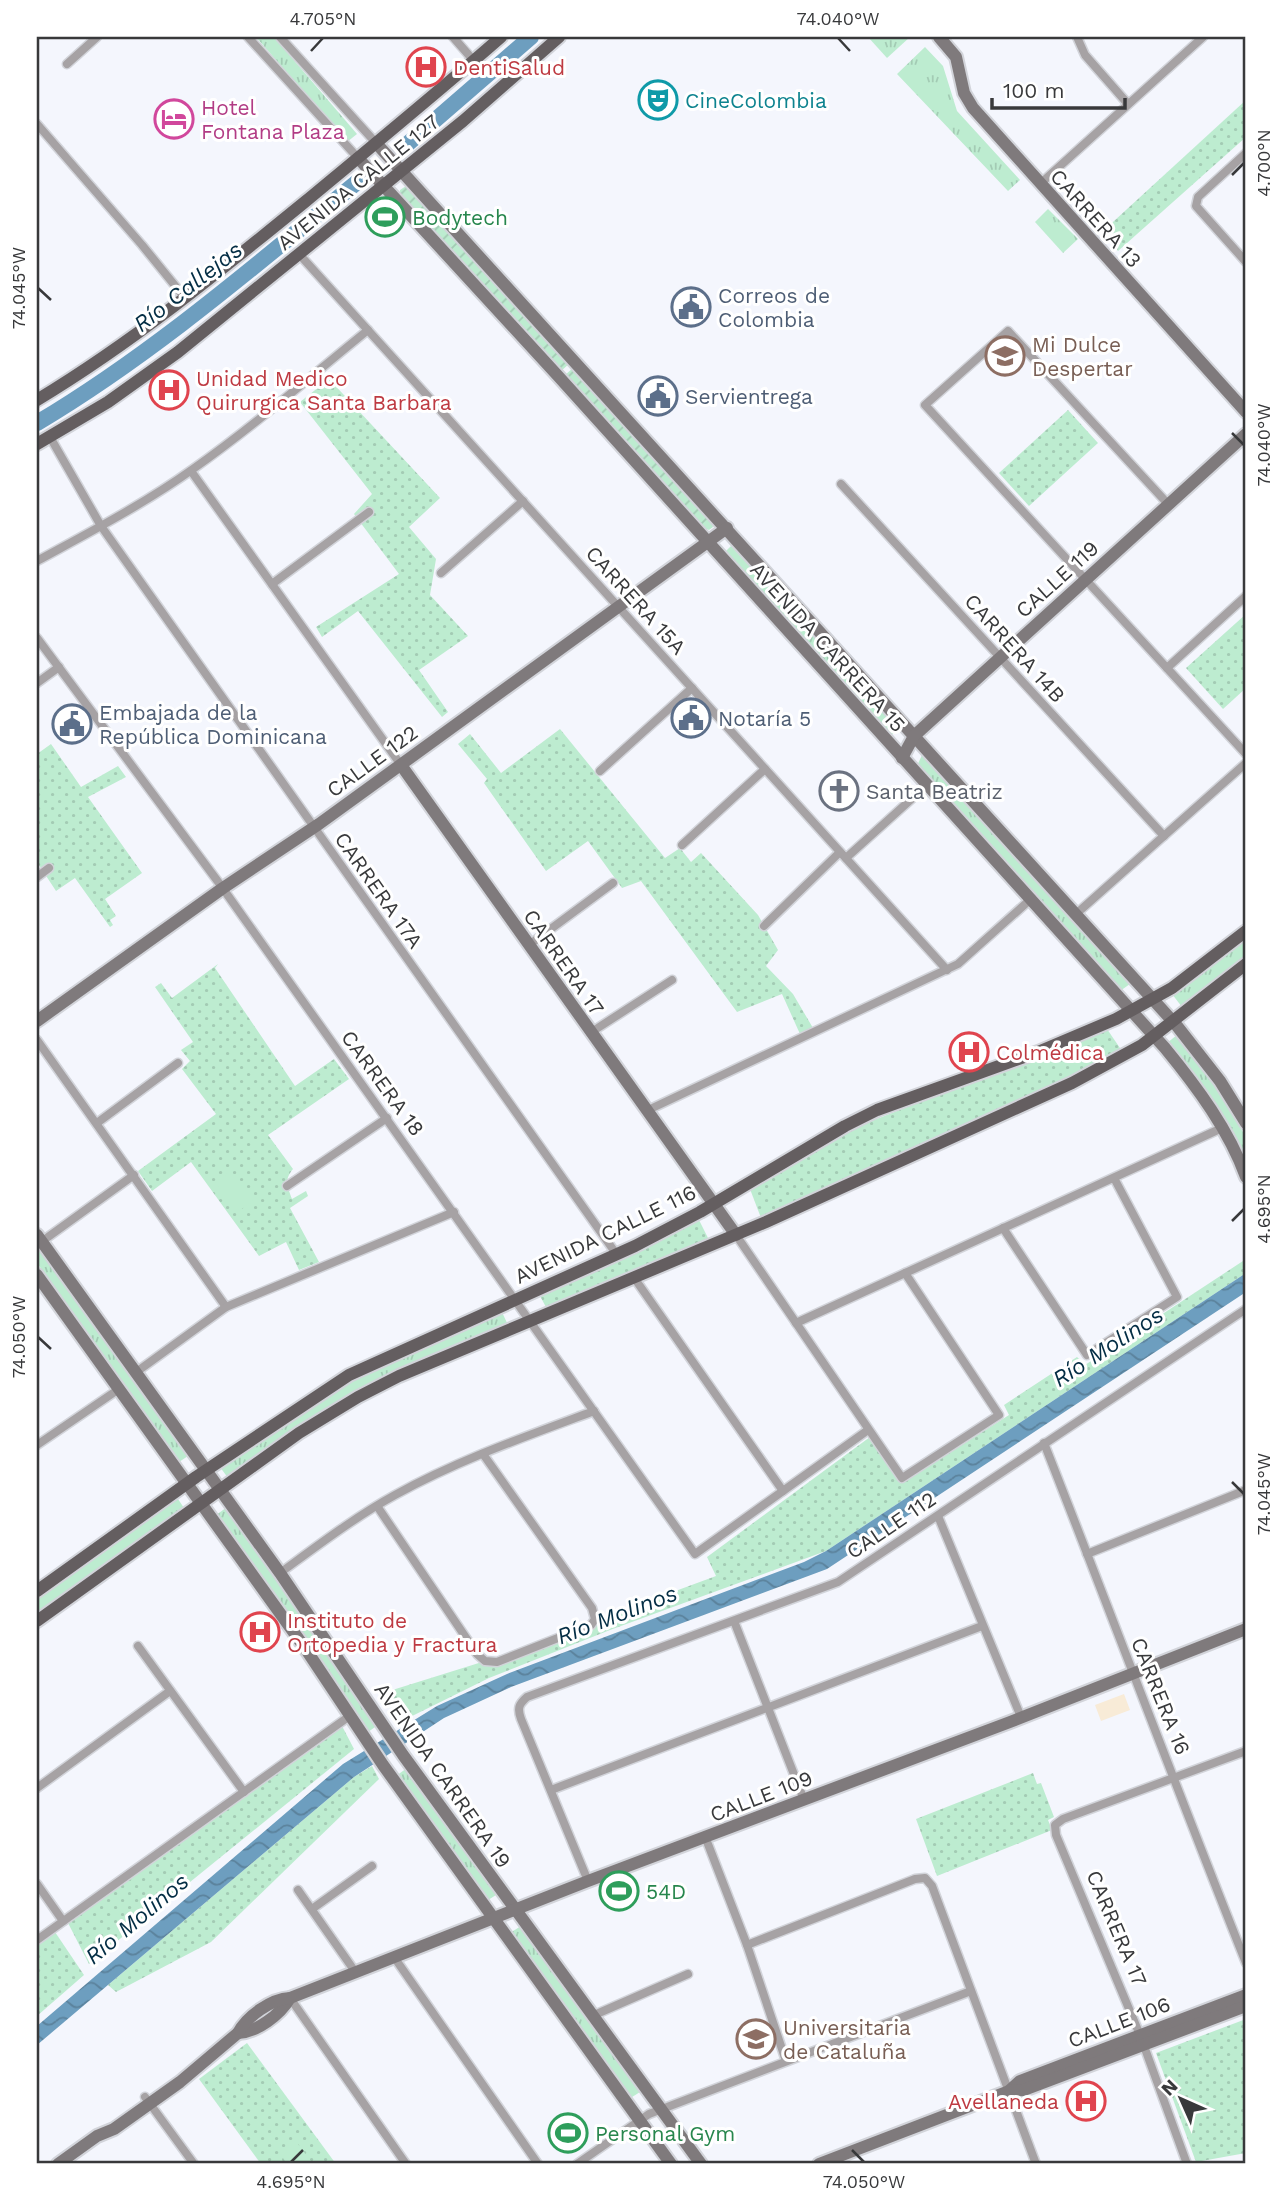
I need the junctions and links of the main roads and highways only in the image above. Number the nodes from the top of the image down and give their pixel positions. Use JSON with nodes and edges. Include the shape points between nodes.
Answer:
{"nodes":[{"id":1,"x":501,"y":37,"type":"edge"},
{"id":2,"x":559,"y":37,"type":"edge"},
{"id":3,"x":939,"y":37,"type":"edge"},
{"id":4,"x":376,"y":143,"type":"junction"},
{"id":5,"x":358,"y":158,"type":"junction"},
{"id":6,"x":402,"y":170,"type":"junction"},
{"id":7,"x":384,"y":185,"type":"junction"},
{"id":8,"x":37,"y":400,"type":"edge"},
{"id":9,"x":1246,"y":412,"type":"edge"},
{"id":10,"x":1246,"y":434,"type":"edge"},
{"id":11,"x":37,"y":444,"type":"edge"},
{"id":12,"x":727,"y":528,"type":"junction"},
{"id":13,"x":708,"y":542,"type":"junction"},
{"id":14,"x":914,"y":736,"type":"junction"},
{"id":15,"x":902,"y":758,"type":"junction"},
{"id":16,"x":401,"y":765,"type":"junction"},
{"id":17,"x":1246,"y":931,"type":"edge"},
{"id":18,"x":1246,"y":964,"type":"edge"},
{"id":19,"x":1152,"y":999,"type":"junction"},
{"id":20,"x":1131,"y":1011,"type":"junction"},
{"id":21,"x":37,"y":1021,"type":"edge"},
{"id":22,"x":1172,"y":1021,"type":"junction"},
{"id":23,"x":1154,"y":1036,"type":"junction"},
{"id":24,"x":1246,"y":1122,"type":"edge"},
{"id":25,"x":1246,"y":1177,"type":"edge"},
{"id":26,"x":714,"y":1203,"type":"junction"},
{"id":27,"x":736,"y":1235,"type":"junction"},
{"id":28,"x":43,"y":1236,"type":"edge"},
{"id":29,"x":37,"y":1275,"type":"edge"},
{"id":30,"x":205,"y":1470,"type":"junction"},
{"id":31,"x":187,"y":1483,"type":"junction"},
{"id":32,"x":219,"y":1489,"type":"junction"},
{"id":33,"x":200,"y":1503,"type":"junction"},
{"id":34,"x":37,"y":1591,"type":"edge"},
{"id":35,"x":37,"y":1621,"type":"edge"},
{"id":36,"x":1246,"y":1629,"type":"edge"},
{"id":37,"x":515,"y":1910,"type":"junction"},
{"id":38,"x":492,"y":1919,"type":"junction"},
{"id":39,"x":1246,"y":1995,"type":"edge"},
{"id":40,"x":1246,"y":2006,"type":"edge"},
{"id":41,"x":1142,"y":2040,"type":"junction"},
{"id":42,"x":58,"y":2164,"type":"edge"},
{"id":43,"x":671,"y":2164,"type":"edge"},
{"id":44,"x":701,"y":2164,"type":"edge"},
{"id":45,"x":819,"y":2164,"type":"edge"}],
"edges":[{"from":1,"to":4,"type":"main road","name":"AVENIDA CALLE 127"},
{"from":2,"to":6,"type":"main road","name":"AVENIDA CALLE 127"},
{"from":3,"to":9,"type":"main road","name":"CARRERA 13","via":[[956,57],[968,101]]},
{"from":4,"to":5,"type":"main road","name":"AVENIDA CALLE 127"},
{"from":4,"to":6,"type":"main road","name":"AVENIDA CARRERA 15"},
{"from":5,"to":7,"type":"main road","name":"AVENIDA CARRERA 15"},
{"from":5,"to":8,"type":"main road","name":"AVENIDA CALLE 127","via":[[185,298]]},
{"from":6,"to":7,"type":"main road","name":"AVENIDA CALLE 127"},
{"from":6,"to":12,"type":"main road","name":"AVENIDA CARRERA 15"},
{"from":7,"to":11,"type":"main road","name":"AVENIDA CALLE 127","via":[[178,352],[108,402]]},
{"from":7,"to":13,"type":"main road","name":"AVENIDA CARRERA 15"},
{"from":10,"to":14,"type":"main road","name":"CALLE 119"},
{"from":12,"to":13,"type":"main road","name":"CALLE 122"},
{"from":12,"to":14,"type":"main road","name":"AVENIDA CARRERA 15"},
{"from":13,"to":15,"type":"main road","name":"AVENIDA CARRERA 15"},
{"from":13,"to":16,"type":"main road","name":"CALLE 122"},
{"from":14,"to":15,"type":"main road","name":"CALLE 119"},
{"from":14,"to":19,"type":"main road","name":"AVENIDA CARRERA 15"},
{"from":15,"to":20,"type":"main road","name":"AVENIDA CARRERA 15"},
{"from":16,"to":21,"type":"main road","name":"CALLE 122"},
{"from":16,"to":26,"type":"main road","name":"CARRERA 17"},
{"from":17,"to":19,"type":"main road","name":"AVENIDA CALLE 116"},
{"from":18,"to":22,"type":"main road"},
{"from":19,"to":20,"type":"main road","name":"AVENIDA CALLE 116"},
{"from":19,"to":22,"type":"main road","name":"AVENIDA CARRERA 15"},
{"from":20,"to":23,"type":"main road","name":"AVENIDA CARRERA 15"},
{"from":20,"to":26,"type":"main road","name":"AVENIDA CALLE 116","via":[[1038,1052],[877,1110]]},
{"from":22,"to":23,"type":"main road"},
{"from":22,"to":24,"type":"main road","name":"AVENIDA CARRERA 15"},
{"from":23,"to":25,"type":"main road","name":"AVENIDA CARRERA 15","via":[[1193,1082]]},
{"from":23,"to":27,"type":"main road","via":[[1053,1092]]},
{"from":26,"to":27,"type":"main road","name":"CARRERA 17"},
{"from":26,"to":30,"type":"main road","name":"AVENIDA CALLE 116","via":[[617,1255],[349,1375]]},
{"from":27,"to":32,"type":"main road","via":[[364,1393]]},
{"from":28,"to":30,"type":"main road","name":"AVENIDA CARRERA 19"},
{"from":29,"to":31,"type":"main road","name":"AVENIDA CARRERA 19"},
{"from":30,"to":31,"type":"main road","name":"AVENIDA CALLE 116"},
{"from":30,"to":32,"type":"main road","name":"AVENIDA CARRERA 19"},
{"from":31,"to":33,"type":"main road","name":"AVENIDA CARRERA 19"},
{"from":31,"to":34,"type":"main road","name":"AVENIDA CALLE 116"},
{"from":32,"to":33,"type":"main road"},
{"from":32,"to":37,"type":"main road","name":"AVENIDA CARRERA 19"},
{"from":33,"to":35,"type":"main road"},
{"from":33,"to":38,"type":"main road","name":"AVENIDA CARRERA 19"},
{"from":36,"to":37,"type":"main road","name":"CALLE 109"},
{"from":37,"to":38,"type":"main road","name":"CALLE 109"},
{"from":37,"to":44,"type":"main road","name":"AVENIDA CARRERA 19"},
{"from":38,"to":42,"type":"main road","name":"CALLE 109","via":[[278,1999],[244,2023],[180,2082]]},
{"from":38,"to":43,"type":"main road","name":"AVENIDA CARRERA 19"},
{"from":39,"to":41,"type":"main road","name":"CALLE 106"},
{"from":40,"to":41,"type":"main road","name":"CALLE 106"},
{"from":41,"to":45,"type":"main road","name":"CALLE 106","via":[[1024,2090],[1009,2091]]}]}
